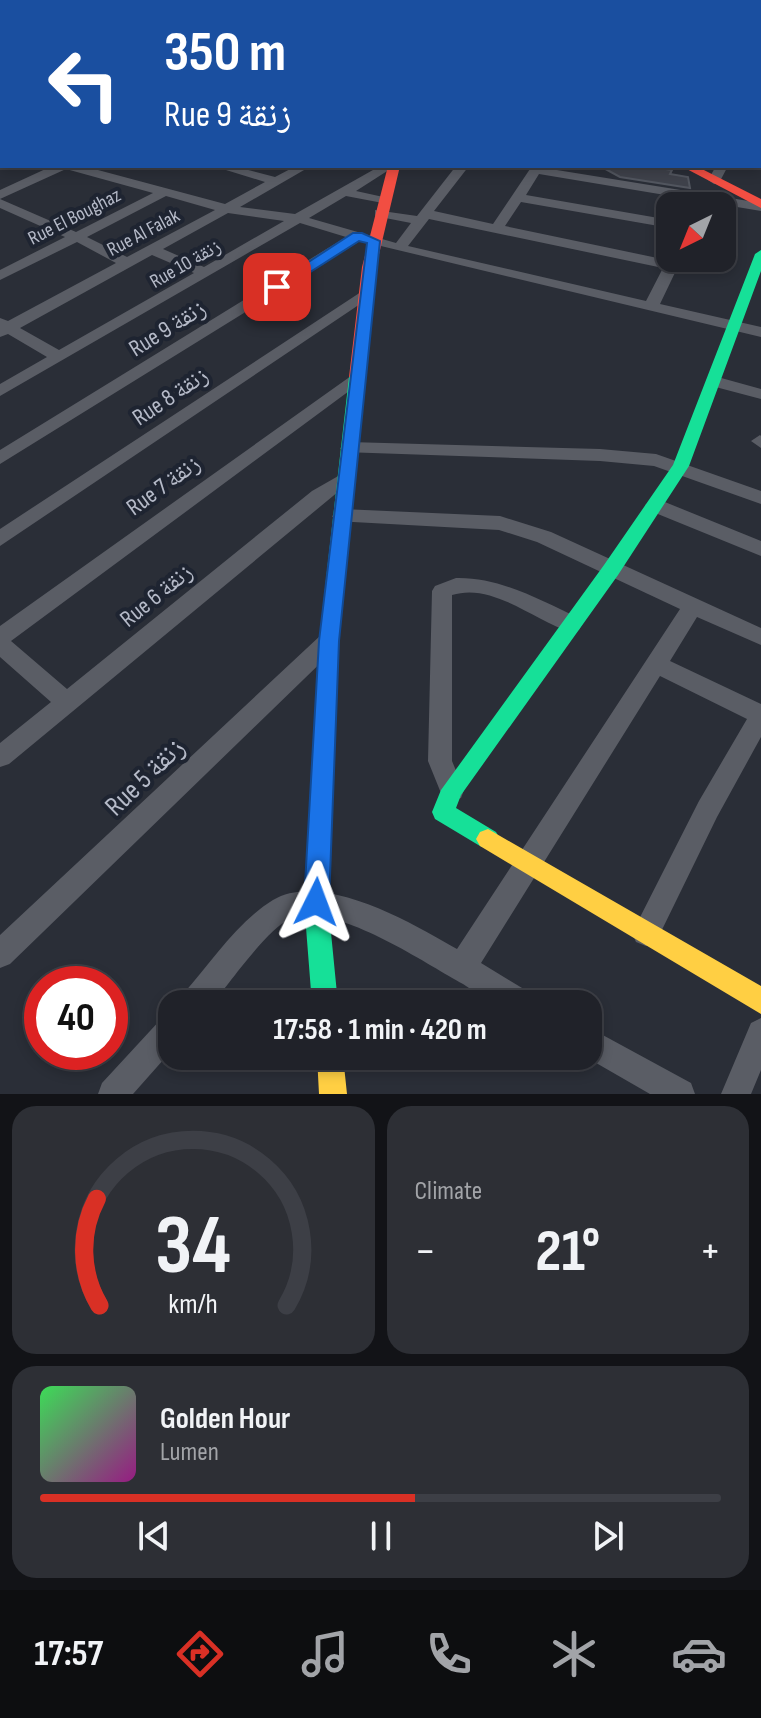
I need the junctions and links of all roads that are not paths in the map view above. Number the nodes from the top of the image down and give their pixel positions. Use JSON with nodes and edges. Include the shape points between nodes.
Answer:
{"nodes":[{"id":1,"x":58,"y":168,"type":"edge"},
{"id":2,"x":77,"y":168,"type":"edge"},
{"id":3,"x":226,"y":168,"type":"edge"},
{"id":4,"x":302,"y":168,"type":"edge"},
{"id":5,"x":388,"y":168,"type":"edge"},
{"id":6,"x":392,"y":168,"type":"edge"},
{"id":7,"x":462,"y":168,"type":"edge"},
{"id":8,"x":536,"y":168,"type":"edge"},
{"id":9,"x":608,"y":168,"type":"edge"},
{"id":10,"x":696,"y":168,"type":"edge"},
{"id":11,"x":718,"y":173,"type":"edge"},
{"id":12,"x":601,"y":181,"type":"junction"},
{"id":13,"x":278,"y":182,"type":"junction"},
{"id":14,"x":166,"y":191,"type":"junction"},
{"id":15,"x":344,"y":192,"type":"junction"},
{"id":16,"x":656,"y":193,"type":"edge"},
{"id":17,"x":0,"y":195,"type":"edge"},
{"id":18,"x":517,"y":197,"type":"junction"},
{"id":19,"x":0,"y":203,"type":"edge"},
{"id":20,"x":736,"y":205,"type":"edge"},
{"id":21,"x":761,"y":206,"type":"edge"},
{"id":22,"x":382,"y":207,"type":"junction"},
{"id":23,"x":228,"y":209,"type":"junction"},
{"id":24,"x":424,"y":218,"type":"junction"},
{"id":25,"x":299,"y":219,"type":"junction"},
{"id":26,"x":656,"y":222,"type":"edge"},
{"id":27,"x":497,"y":228,"type":"junction"},
{"id":28,"x":77,"y":237,"type":"junction"},
{"id":29,"x":366,"y":239,"type":"junction"},
{"id":30,"x":399,"y":248,"type":"junction"},
{"id":31,"x":153,"y":250,"type":"junction"},
{"id":32,"x":761,"y":254,"type":"edge"},
{"id":33,"x":656,"y":259,"type":"edge"},
{"id":34,"x":127,"y":263,"type":"junction"},
{"id":35,"x":3,"y":271,"type":"edge"},
{"id":36,"x":668,"y":272,"type":"edge"},
{"id":37,"x":206,"y":273,"type":"junction"},
{"id":38,"x":367,"y":293,"type":"junction"},
{"id":39,"x":652,"y":305,"type":"junction"},
{"id":40,"x":734,"y":326,"type":"junction"},
{"id":41,"x":3,"y":328,"type":"edge"},
{"id":42,"x":761,"y":332,"type":"edge"},
{"id":43,"x":59,"y":357,"type":"junction"},
{"id":44,"x":358,"y":376,"type":"junction"},
{"id":45,"x":714,"y":381,"type":"junction"},
{"id":46,"x":0,"y":391,"type":"edge"},
{"id":47,"x":761,"y":394,"type":"edge"},
{"id":48,"x":349,"y":448,"type":"junction"},
{"id":49,"x":0,"y":458,"type":"edge"},
{"id":50,"x":681,"y":466,"type":"junction"},
{"id":51,"x":347,"y":477,"type":"junction"},
{"id":52,"x":761,"y":498,"type":"edge"},
{"id":53,"x":655,"y":505,"type":"junction"},
{"id":54,"x":342,"y":516,"type":"junction"},
{"id":55,"x":0,"y":539,"type":"edge"},
{"id":56,"x":761,"y":549,"type":"edge"},
{"id":57,"x":611,"y":570,"type":"junction"},
{"id":58,"x":693,"y":606,"type":"junction"},
{"id":59,"x":571,"y":624,"type":"junction"},
{"id":60,"x":0,"y":637,"type":"edge"},
{"id":61,"x":761,"y":637,"type":"edge"},
{"id":62,"x":329,"y":641,"type":"junction"},
{"id":63,"x":0,"y":644,"type":"edge"},
{"id":64,"x":658,"y":665,"type":"junction"},
{"id":65,"x":66,"y":701,"type":"junction"},
{"id":66,"x":761,"y":715,"type":"edge"},
{"id":67,"x":0,"y":757,"type":"edge"},
{"id":68,"x":452,"y":790,"type":"junction"},
{"id":69,"x":529,"y":864,"type":"junction"},
{"id":70,"x":316,"y":902,"type":"junction"},
{"id":71,"x":646,"y":933,"type":"junction"},
{"id":72,"x":0,"y":954,"type":"edge"},
{"id":73,"x":461,"y":969,"type":"junction"},
{"id":74,"x":206,"y":990,"type":"edge"},
{"id":75,"x":324,"y":990,"type":"edge"},
{"id":76,"x":498,"y":990,"type":"edge"},
{"id":77,"x":761,"y":1001,"type":"edge"},
{"id":78,"x":761,"y":1033,"type":"edge"},
{"id":79,"x":158,"y":1044,"type":"edge"},
{"id":80,"x":602,"y":1050,"type":"edge"},
{"id":81,"x":331,"y":1070,"type":"edge"},
{"id":82,"x":113,"y":1094,"type":"edge"},
{"id":83,"x":333,"y":1094,"type":"edge"},
{"id":84,"x":680,"y":1094,"type":"edge"},
{"id":85,"x":736,"y":1094,"type":"edge"}],
"edges":[{"from":1,"to":17,"type":"street"},
{"from":2,"to":14,"type":"street"},
{"from":3,"to":13,"type":"street"},
{"from":4,"to":13,"type":"street","name":"Rue Al Falak"},
{"from":5,"to":15,"type":"street","name":"Rue 10 زنقة"},
{"from":6,"to":22,"type":"street"},
{"from":7,"to":24,"type":"street"},
{"from":8,"to":12,"type":"street"},
{"from":8,"to":18,"type":"street"},
{"from":9,"to":12,"type":"street"},
{"from":10,"to":11,"type":"street"},
{"from":11,"to":21,"type":"street"},
{"from":12,"to":16,"type":"street"},
{"from":13,"to":23,"type":"street","name":"Rue Al Falak"},
{"from":14,"to":23,"type":"street"},
{"from":14,"to":28,"type":"street","name":"Rue El Boughaz"},
{"from":15,"to":22,"type":"street"},
{"from":15,"to":25,"type":"street","name":"Rue 10 زنقة"},
{"from":18,"to":26,"type":"street"},
{"from":18,"to":27,"type":"street"},
{"from":19,"to":28,"type":"street"},
{"from":20,"to":21,"type":"street"},
{"from":22,"to":24,"type":"street"},
{"from":22,"to":29,"type":"street"},
{"from":23,"to":25,"type":"street"},
{"from":23,"to":31,"type":"street","name":"Rue Al Falak"},
{"from":24,"to":27,"type":"street"},
{"from":24,"to":30,"type":"street"},
{"from":25,"to":29,"type":"street"},
{"from":25,"to":37,"type":"street","name":"Rue 10 زنقة"},
{"from":27,"to":33,"type":"street"},
{"from":28,"to":34,"type":"street"},
{"from":28,"to":35,"type":"street","name":"Rue El Boughaz"},
{"from":29,"to":30,"type":"street"},
{"from":29,"to":38,"type":"street"},
{"from":29,"to":49,"type":"street","name":"Rue 9 زنقة"},
{"from":30,"to":39,"type":"street"},
{"from":31,"to":34,"type":"street","name":"Rue Al Falak"},
{"from":31,"to":37,"type":"street"},
{"from":32,"to":40,"type":"street"},
{"from":34,"to":41,"type":"street","name":"Rue Al Falak"},
{"from":36,"to":39,"type":"street"},
{"from":37,"to":43,"type":"street","name":"Rue 10 زنقة"},
{"from":38,"to":44,"type":"street"},
{"from":38,"to":55,"type":"street","name":"Rue 8 زنقة"},
{"from":39,"to":40,"type":"street"},
{"from":40,"to":42,"type":"street"},
{"from":40,"to":45,"type":"street"},
{"from":41,"to":43,"type":"street"},
{"from":43,"to":46,"type":"street","name":"Rue 10 زنقة"},
{"from":44,"to":48,"type":"street"},
{"from":44,"to":60,"type":"street","name":"Rue 7 زنقة"},
{"from":45,"to":47,"type":"street"},
{"from":45,"to":50,"type":"street"},
{"from":48,"to":50,"type":"street","via":[[600,455]]},
{"from":48,"to":51,"type":"street"},
{"from":50,"to":52,"type":"street"},
{"from":50,"to":53,"type":"street"},
{"from":51,"to":54,"type":"street"},
{"from":51,"to":65,"type":"street","name":"Rue 6 زنقة"},
{"from":53,"to":56,"type":"street"},
{"from":53,"to":57,"type":"street"},
{"from":54,"to":57,"type":"street","via":[[500,523],[531,531]]},
{"from":54,"to":62,"type":"street"},
{"from":57,"to":58,"type":"street"},
{"from":57,"to":59,"type":"street"},
{"from":58,"to":61,"type":"street"},
{"from":58,"to":64,"type":"street"},
{"from":59,"to":68,"type":"street"},
{"from":59,"to":68,"type":"street","via":[[482,586],[458,584],[442,591],[440,761]]},
{"from":62,"to":70,"type":"street"},
{"from":62,"to":72,"type":"street","name":"Rue 5 زنقة"},
{"from":63,"to":65,"type":"street"},
{"from":64,"to":66,"type":"street"},
{"from":64,"to":69,"type":"street"},
{"from":65,"to":67,"type":"street","name":"Rue 6 زنقة"},
{"from":66,"to":71,"type":"street"},
{"from":68,"to":69,"type":"street","via":[[443,812]]},
{"from":69,"to":71,"type":"street"},
{"from":69,"to":73,"type":"street"},
{"from":70,"to":73,"type":"street","via":[[381,924]]},
{"from":70,"to":74,"type":"street","via":[[283,908]]},
{"from":70,"to":75,"type":"street"},
{"from":71,"to":77,"type":"street"},
{"from":73,"to":76,"type":"street"},
{"from":78,"to":85,"type":"street"},
{"from":79,"to":82,"type":"street"},
{"from":80,"to":84,"type":"street"},
{"from":81,"to":83,"type":"street"}]}
